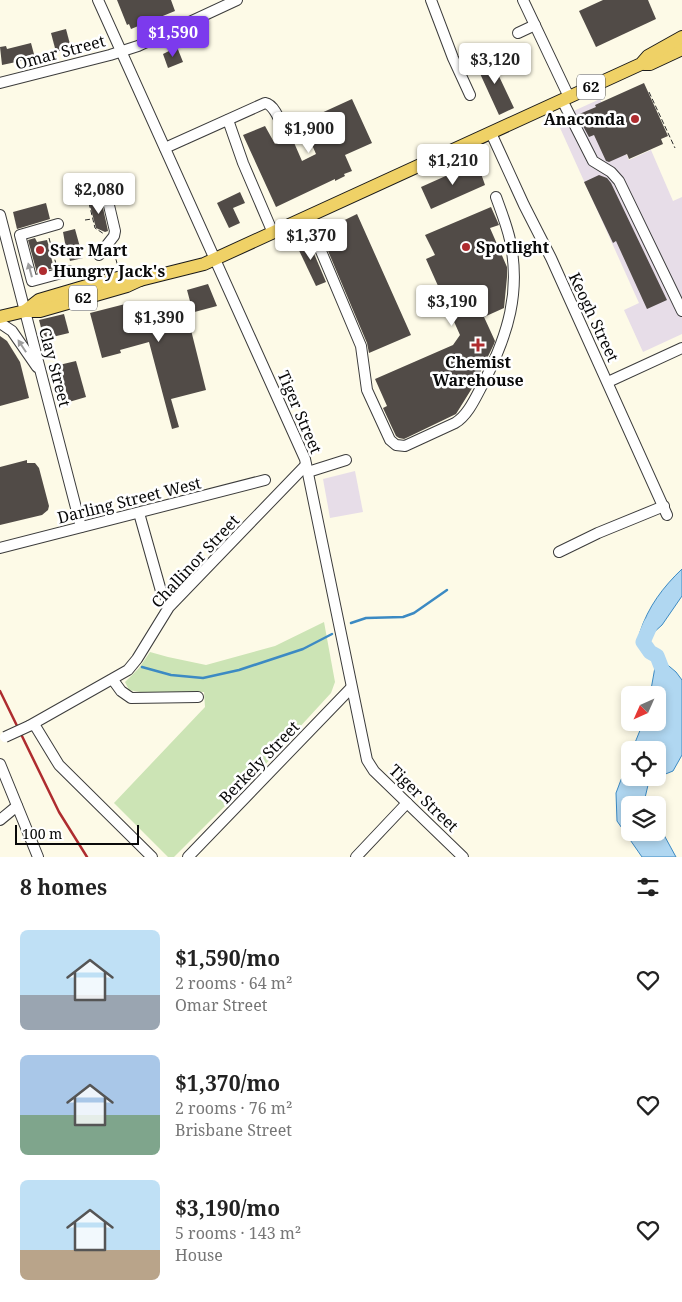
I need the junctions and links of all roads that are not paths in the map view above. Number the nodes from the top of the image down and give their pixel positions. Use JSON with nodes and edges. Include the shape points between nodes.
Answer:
{"nodes":[{"id":1,"x":98,"y":0,"type":"edge"},
{"id":2,"x":237,"y":0,"type":"edge"},
{"id":3,"x":431,"y":0,"type":"edge"},
{"id":4,"x":523,"y":0,"type":"edge"},
{"id":5,"x":535,"y":25,"type":"junction"},
{"id":6,"x":682,"y":31,"type":"edge"},
{"id":7,"x":518,"y":33,"type":"dead end"},
{"id":8,"x":679,"y":43,"type":"edge"},
{"id":9,"x":121,"y":51,"type":"junction"},
{"id":10,"x":0,"y":83,"type":"edge"},
{"id":11,"x":470,"y":95,"type":"dead end"},
{"id":12,"x":565,"y":99,"type":"junction"},
{"id":13,"x":228,"y":120,"type":"junction"},
{"id":14,"x":491,"y":133,"type":"junction"},
{"id":15,"x":286,"y":134,"type":"dead end"},
{"id":16,"x":165,"y":148,"type":"junction"},
{"id":17,"x":72,"y":188,"type":"dead end"},
{"id":18,"x":496,"y":197,"type":"dead end"},
{"id":19,"x":0,"y":215,"type":"edge"},
{"id":20,"x":307,"y":218,"type":"junction"},
{"id":21,"x":58,"y":224,"type":"dead end"},
{"id":22,"x":273,"y":233,"type":"junction"},
{"id":23,"x":99,"y":255,"type":"dead end"},
{"id":24,"x":215,"y":259,"type":"junction"},
{"id":25,"x":65,"y":272,"type":"road end"},
{"id":26,"x":25,"y":310,"type":"junction"},
{"id":27,"x":682,"y":311,"type":"edge"},
{"id":28,"x":0,"y":317,"type":"edge"},
{"id":29,"x":0,"y":323,"type":"edge"},
{"id":30,"x":682,"y":348,"type":"edge"},
{"id":31,"x":41,"y":372,"type":"junction"},
{"id":32,"x":608,"y":382,"type":"junction"},
{"id":33,"x":346,"y":460,"type":"dead end"},
{"id":34,"x":307,"y":469,"type":"junction"},
{"id":35,"x":265,"y":480,"type":"dead end"},
{"id":36,"x":139,"y":513,"type":"junction"},
{"id":37,"x":81,"y":527,"type":"junction"},
{"id":38,"x":0,"y":548,"type":"edge"},
{"id":39,"x":559,"y":552,"type":"dead end"},
{"id":40,"x":172,"y":604,"type":"junction"},
{"id":41,"x":114,"y":680,"type":"junction"},
{"id":42,"x":351,"y":688,"type":"junction"},
{"id":43,"x":198,"y":697,"type":"dead end"},
{"id":44,"x":31,"y":725,"type":"junction"},
{"id":45,"x":3,"y":738,"type":"edge"},
{"id":46,"x":0,"y":764,"type":"edge"},
{"id":47,"x":408,"y":803,"type":"junction"},
{"id":48,"x":17,"y":806,"type":"junction"},
{"id":49,"x":0,"y":820,"type":"edge"},
{"id":50,"x":38,"y":857,"type":"edge"},
{"id":51,"x":152,"y":857,"type":"edge"},
{"id":52,"x":188,"y":857,"type":"edge"},
{"id":53,"x":356,"y":857,"type":"edge"},
{"id":54,"x":463,"y":857,"type":"edge"}],
"edges":[{"from":1,"to":9,"type":"street","name":"Tiger Street"},
{"from":2,"to":9,"type":"street","name":"Omar Street"},
{"from":3,"to":11,"type":"street"},
{"from":4,"to":5,"type":"street"},
{"from":5,"to":7,"type":"street"},
{"from":5,"to":12,"type":"street"},
{"from":6,"to":8,"type":"main road"},
{"from":8,"to":12,"type":"main road","number":"62"},
{"from":9,"to":10,"type":"street","name":"Omar Street"},
{"from":9,"to":16,"type":"street","name":"Tiger Street"},
{"from":12,"to":14,"type":"main road","number":"62"},
{"from":12,"to":27,"type":"street","via":[[593,161],[619,181]]},
{"from":13,"to":15,"type":"street","via":[[268,103]]},
{"from":13,"to":16,"type":"street"},
{"from":13,"to":22,"type":"street"},
{"from":14,"to":20,"type":"main road","number":"62"},
{"from":14,"to":32,"type":"street","name":"Keogh Street"},
{"from":16,"to":24,"type":"street","name":"Tiger Street"},
{"from":17,"to":23,"type":"street","via":[[98,180],[104,184],[115,231]]},
{"from":18,"to":20,"type":"street","via":[[510,239],[515,273],[512,309],[496,356],[461,419],[409,445],[396,445],[388,436],[367,390],[367,368],[361,346]]},
{"from":19,"to":26,"type":"street","name":"Clay Street"},
{"from":20,"to":22,"type":"main road","number":"62"},
{"from":25,"to":21,"type":"street","one_way":true,"via":[[32,281],[20,235]]},
{"from":22,"to":24,"type":"main road","number":"62"},
{"from":24,"to":26,"type":"main road","number":"62","via":[[40,311]]},
{"from":24,"to":34,"type":"street","name":"Tiger Street","via":[[301,449]]},
{"from":26,"to":28,"type":"main road","number":"62"},
{"from":26,"to":31,"type":"street","name":"Clay Street"},
{"from":31,"to":29,"type":"street","one_way":true,"via":[[13,332]]},
{"from":30,"to":32,"type":"street"},
{"from":31,"to":37,"type":"street","name":"Clay Street"},
{"from":32,"to":39,"type":"street","name":"Keogh Street","via":[[665,510]]},
{"from":33,"to":34,"type":"street"},
{"from":34,"to":40,"type":"street","name":"Challinor Street"},
{"from":34,"to":42,"type":"street","name":"Tiger Street"},
{"from":35,"to":36,"type":"street","name":"Darling Street West"},
{"from":36,"to":37,"type":"street","name":"Darling Street West"},
{"from":36,"to":40,"type":"street","via":[[161,591]]},
{"from":37,"to":38,"type":"street","name":"Darling Street West"},
{"from":40,"to":41,"type":"street","name":"Challinor Street","via":[[134,663]]},
{"from":41,"to":43,"type":"street","via":[[131,698]]},
{"from":41,"to":44,"type":"street","name":"Challinor Street"},
{"from":42,"to":47,"type":"street","name":"Tiger Street","via":[[367,760],[374,771]]},
{"from":42,"to":52,"type":"street","name":"Berkely Street"},
{"from":44,"to":45,"type":"street","name":"Challinor Street","bridge":true},
{"from":44,"to":51,"type":"street","via":[[59,765]]},
{"from":46,"to":48,"type":"street"},
{"from":47,"to":53,"type":"street"},
{"from":47,"to":54,"type":"street","name":"Tiger Street"},
{"from":48,"to":49,"type":"street"},
{"from":48,"to":50,"type":"street"}]}
